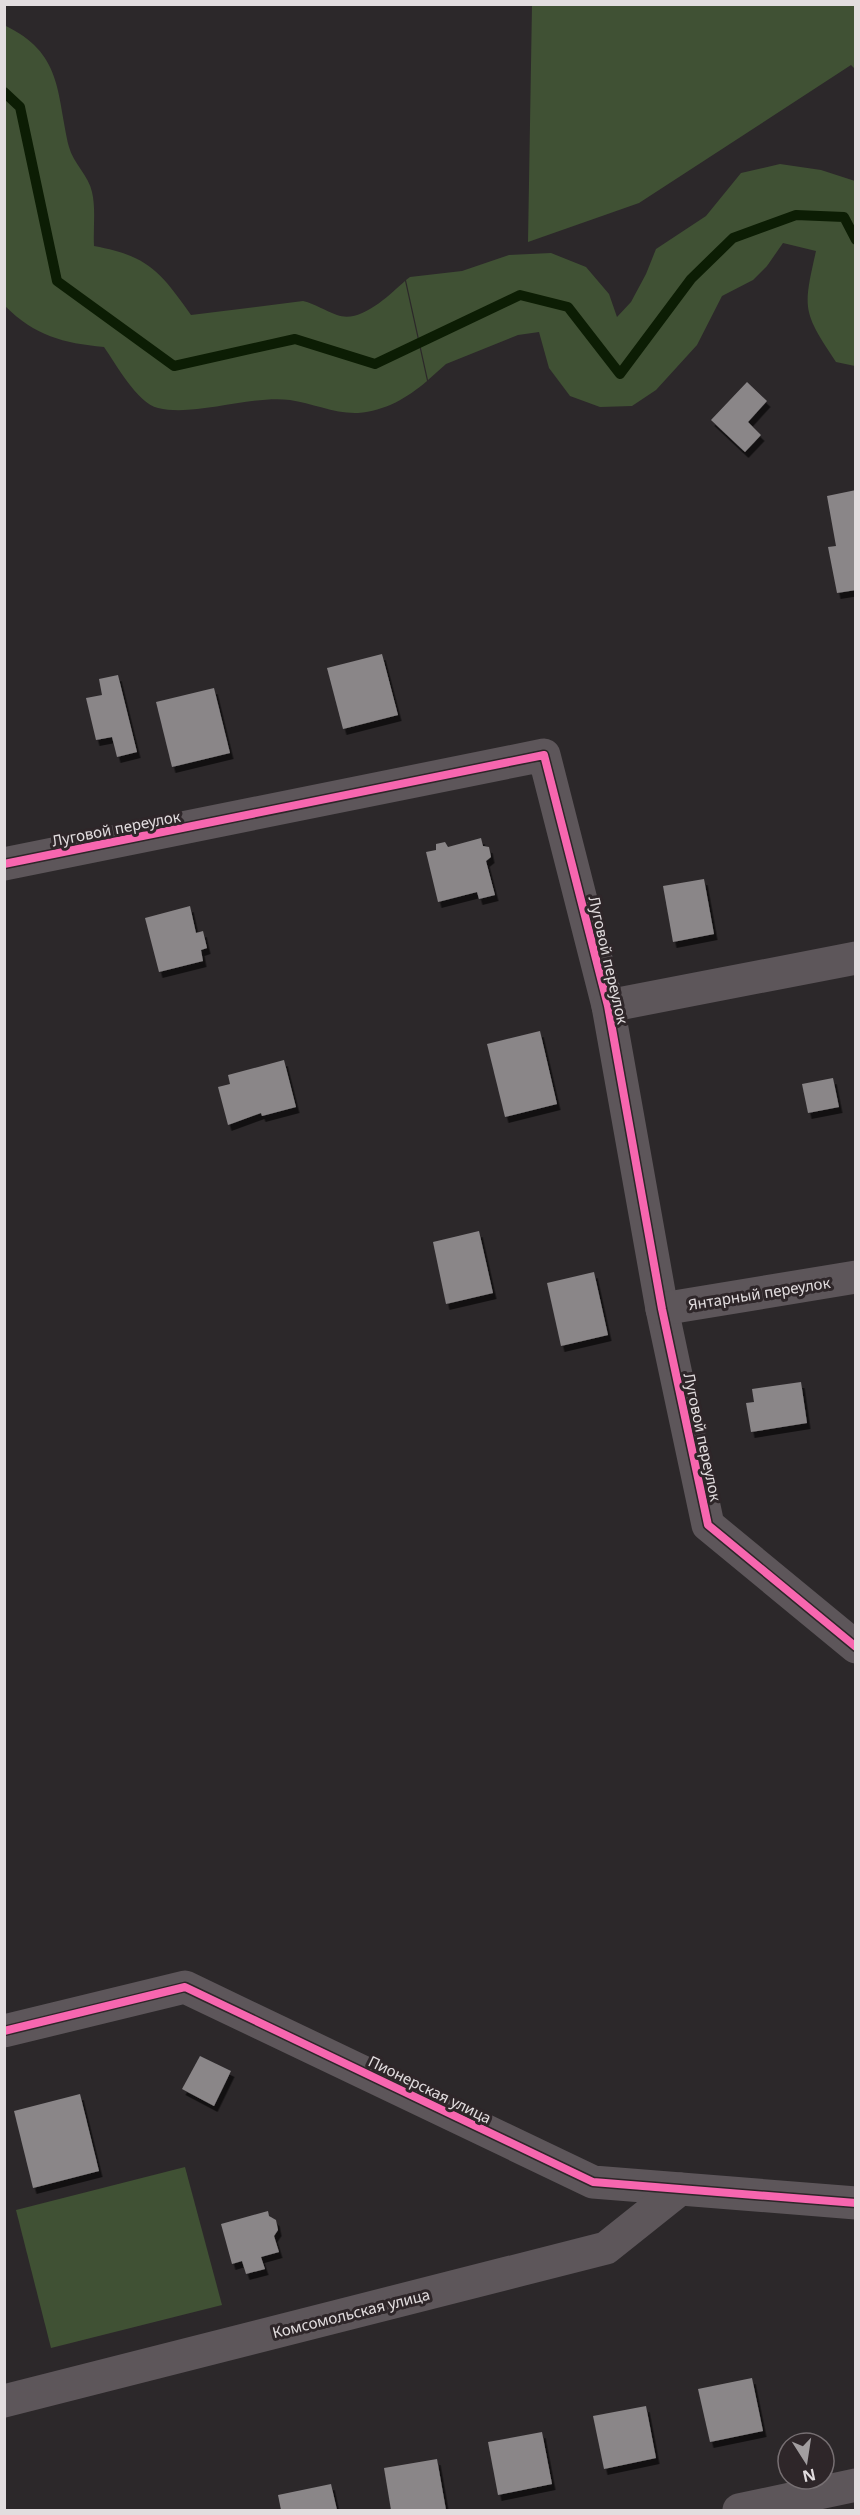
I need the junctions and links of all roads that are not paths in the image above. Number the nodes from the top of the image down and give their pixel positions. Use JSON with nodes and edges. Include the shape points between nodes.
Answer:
{"nodes":[{"id":1,"x":4,"y":864,"type":"edge"},
{"id":2,"x":855,"y":958,"type":"edge"},
{"id":3,"x":608,"y":1006,"type":"junction"},
{"id":4,"x":855,"y":1277,"type":"edge"},
{"id":5,"x":662,"y":1309,"type":"junction"},
{"id":6,"x":855,"y":1647,"type":"edge"},
{"id":7,"x":4,"y":2031,"type":"edge"},
{"id":8,"x":680,"y":2189,"type":"junction"},
{"id":9,"x":855,"y":2203,"type":"edge"},
{"id":10,"x":4,"y":2401,"type":"edge"},
{"id":11,"x":855,"y":2485,"type":"edge"},
{"id":12,"x":739,"y":2511,"type":"edge"}],
"edges":[{"from":1,"to":3,"type":"street","name":"Луговой переулок","via":[[544,755]]},
{"from":2,"to":3,"type":"street","name":"Луговой переулок"},
{"from":3,"to":5,"type":"street","name":"Луговой переулок"},
{"from":4,"to":5,"type":"street","name":"Янтарный переулок"},
{"from":5,"to":6,"type":"street","name":"Луговой переулок","via":[[708,1525]]},
{"from":7,"to":8,"type":"street","name":"Пионерская улица","via":[[185,1987],[593,2182]]},
{"from":8,"to":9,"type":"street","name":"Пионерская улица"},
{"from":8,"to":10,"type":"street","name":"Комсомольская улица","via":[[606,2248]]},
{"from":11,"to":12,"type":"street"}]}
